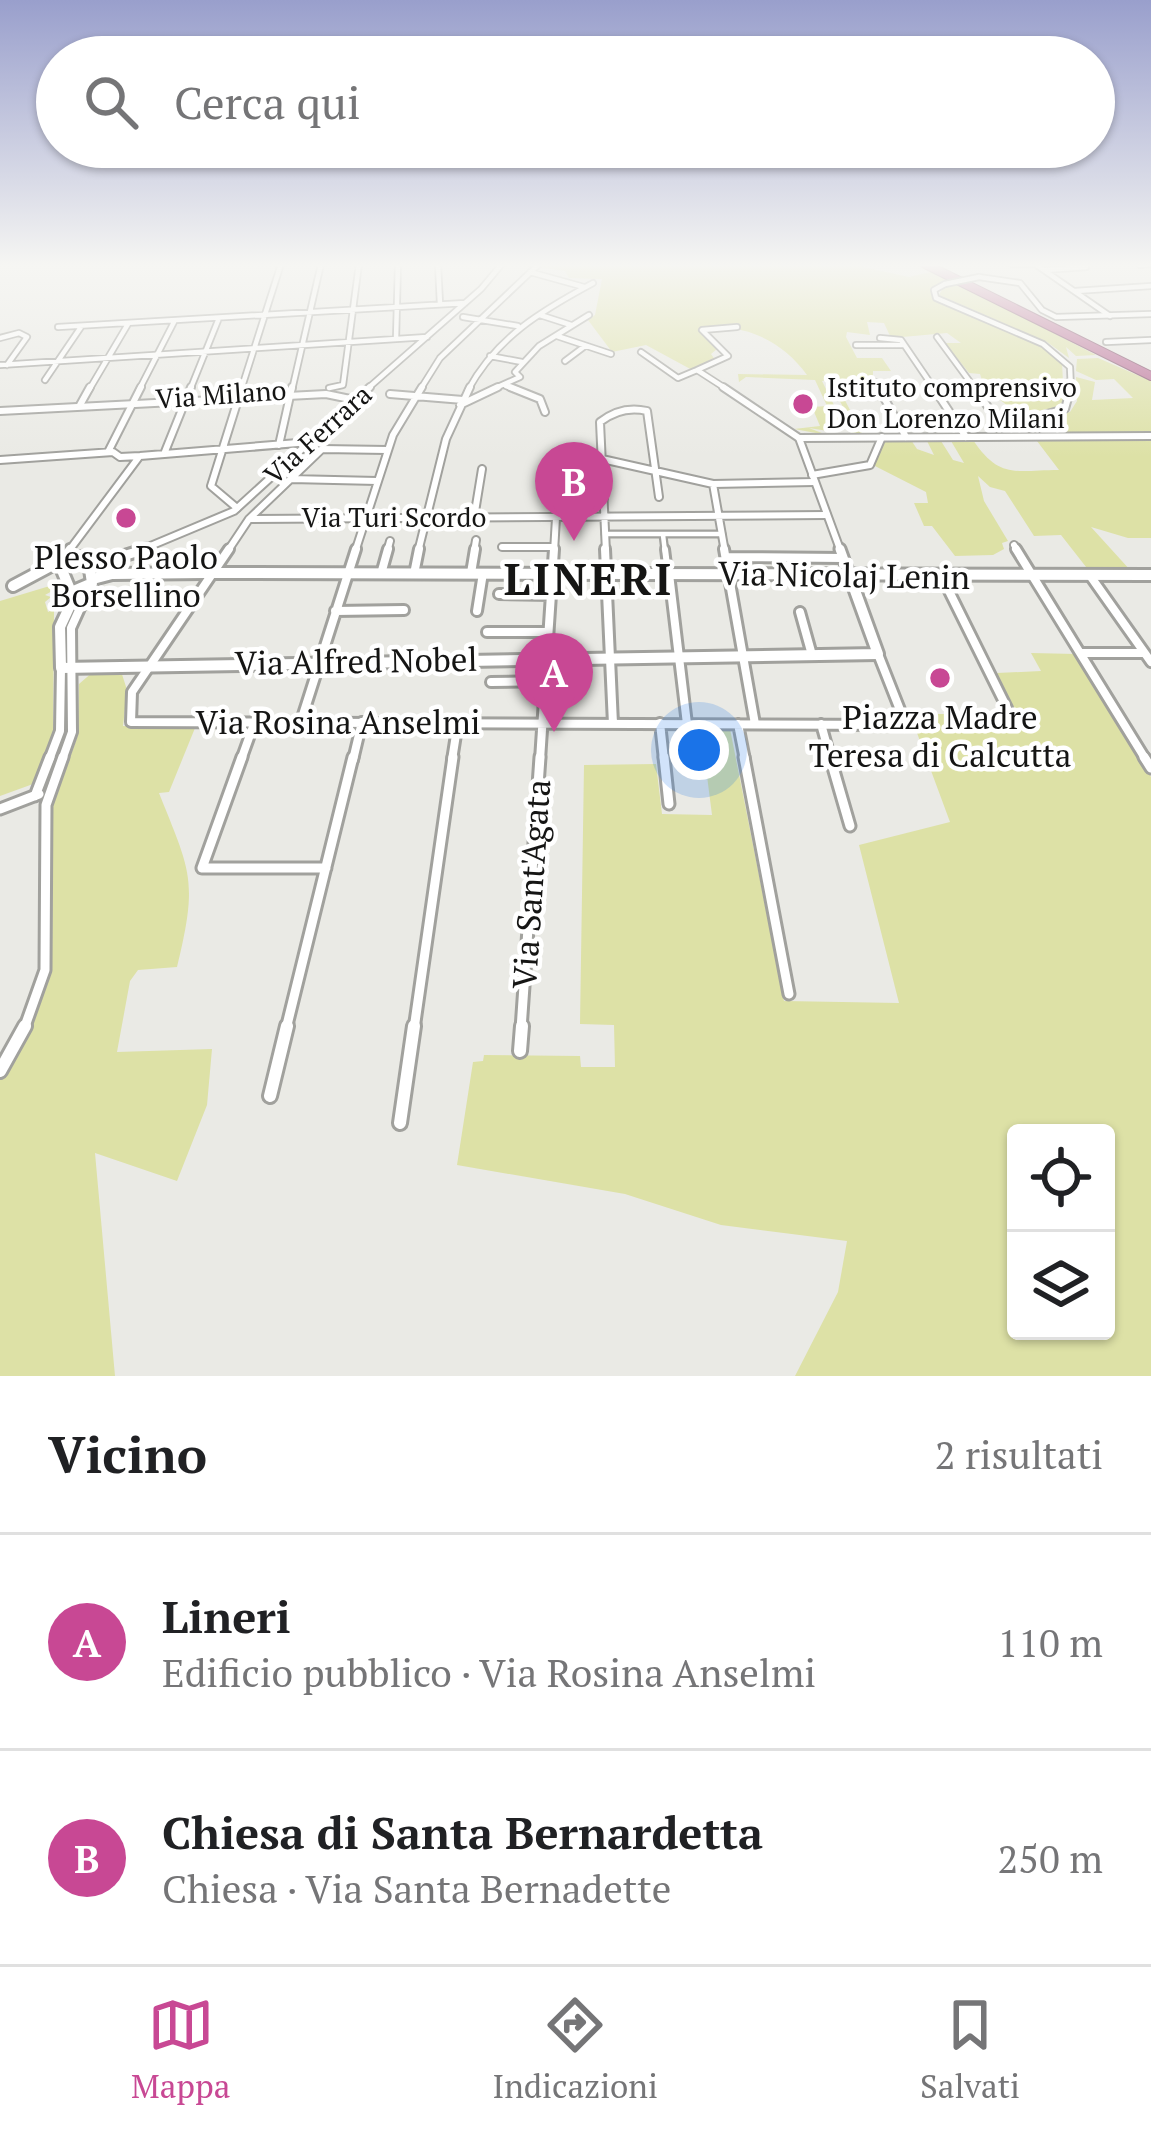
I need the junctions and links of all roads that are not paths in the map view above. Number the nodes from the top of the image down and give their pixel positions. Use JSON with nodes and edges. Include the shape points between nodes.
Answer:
{"nodes":[{"id":1,"x":80,"y":328,"type":"edge"},
{"id":2,"x":126,"y":328,"type":"edge"},
{"id":3,"x":170,"y":328,"type":"edge"},
{"id":4,"x":215,"y":328,"type":"edge"},
{"id":5,"x":261,"y":328,"type":"edge"},
{"id":6,"x":306,"y":328,"type":"edge"},
{"id":7,"x":351,"y":328,"type":"edge"},
{"id":8,"x":396,"y":328,"type":"edge"},
{"id":9,"x":437,"y":328,"type":"edge"},
{"id":10,"x":471,"y":328,"type":"edge"},
{"id":11,"x":518,"y":328,"type":"edge"},
{"id":12,"x":568,"y":328,"type":"edge"},
{"id":13,"x":723,"y":328,"type":"edge"},
{"id":14,"x":1006,"y":328,"type":"edge"},
{"id":15,"x":1061,"y":328,"type":"edge"},
{"id":16,"x":1067,"y":328,"type":"edge"},
{"id":17,"x":556,"y":335,"type":"junction"},
{"id":18,"x":427,"y":337,"type":"junction"},
{"id":19,"x":937,"y":337,"type":"dead end"},
{"id":20,"x":0,"y":338,"type":"edge"},
{"id":21,"x":880,"y":338,"type":"dead end"},
{"id":22,"x":396,"y":339,"type":"junction"},
{"id":23,"x":1151,"y":340,"type":"edge"},
{"id":24,"x":349,"y":342,"type":"junction"},
{"id":25,"x":586,"y":345,"type":"junction"},
{"id":26,"x":905,"y":345,"type":"junction"},
{"id":27,"x":302,"y":346,"type":"junction"},
{"id":28,"x":1105,"y":346,"type":"junction"},
{"id":29,"x":254,"y":349,"type":"junction"},
{"id":30,"x":206,"y":352,"type":"junction"},
{"id":31,"x":641,"y":352,"type":"dead end"},
{"id":32,"x":861,"y":353,"type":"dead end"},
{"id":33,"x":611,"y":354,"type":"dead end"},
{"id":34,"x":157,"y":355,"type":"junction"},
{"id":35,"x":490,"y":356,"type":"junction"},
{"id":36,"x":108,"y":358,"type":"junction"},
{"id":37,"x":565,"y":361,"type":"dead end"},
{"id":38,"x":57,"y":362,"type":"junction"},
{"id":39,"x":524,"y":362,"type":"junction"},
{"id":40,"x":3,"y":365,"type":"edge"},
{"id":41,"x":697,"y":370,"type":"junction"},
{"id":42,"x":1151,"y":372,"type":"edge"},
{"id":43,"x":45,"y":380,"type":"dead end"},
{"id":44,"x":875,"y":382,"type":"dead end"},
{"id":45,"x":505,"y":385,"type":"junction"},
{"id":46,"x":329,"y":388,"type":"junction"},
{"id":47,"x":291,"y":393,"type":"junction"},
{"id":48,"x":390,"y":394,"type":"dead end"},
{"id":49,"x":418,"y":396,"type":"junction"},
{"id":50,"x":239,"y":397,"type":"junction"},
{"id":51,"x":358,"y":398,"type":"junction"},
{"id":52,"x":186,"y":400,"type":"junction"},
{"id":53,"x":461,"y":403,"type":"junction"},
{"id":54,"x":135,"y":404,"type":"junction"},
{"id":55,"x":80,"y":405,"type":"junction"},
{"id":56,"x":0,"y":411,"type":"edge"},
{"id":57,"x":544,"y":412,"type":"dead end"},
{"id":58,"x":995,"y":417,"type":"junction"},
{"id":59,"x":124,"y":425,"type":"junction"},
{"id":60,"x":1151,"y":436,"type":"edge"},
{"id":61,"x":883,"y":437,"type":"junction"},
{"id":62,"x":906,"y":437,"type":"junction"},
{"id":63,"x":966,"y":437,"type":"junction"},
{"id":64,"x":1009,"y":437,"type":"junction"},
{"id":65,"x":799,"y":438,"type":"junction"},
{"id":66,"x":310,"y":442,"type":"junction"},
{"id":67,"x":278,"y":445,"type":"junction"},
{"id":68,"x":223,"y":449,"type":"junction"},
{"id":69,"x":388,"y":450,"type":"junction"},
{"id":70,"x":111,"y":452,"type":"junction"},
{"id":71,"x":164,"y":454,"type":"junction"},
{"id":72,"x":140,"y":456,"type":"junction"},
{"id":73,"x":602,"y":459,"type":"junction"},
{"id":74,"x":0,"y":460,"type":"edge"},
{"id":75,"x":482,"y":469,"type":"dead end"},
{"id":76,"x":656,"y":470,"type":"junction"},
{"id":77,"x":602,"y":475,"type":"junction"},
{"id":78,"x":289,"y":479,"type":"junction"},
{"id":79,"x":813,"y":479,"type":"junction"},
{"id":80,"x":377,"y":481,"type":"junction"},
{"id":81,"x":713,"y":484,"type":"junction"},
{"id":82,"x":659,"y":497,"type":"dead end"},
{"id":83,"x":604,"y":499,"type":"junction"},
{"id":84,"x":237,"y":508,"type":"junction"},
{"id":85,"x":719,"y":514,"type":"junction"},
{"id":86,"x":604,"y":515,"type":"junction"},
{"id":87,"x":827,"y":515,"type":"junction"},
{"id":88,"x":248,"y":518,"type":"junction"},
{"id":89,"x":364,"y":518,"type":"junction"},
{"id":90,"x":425,"y":518,"type":"junction"},
{"id":91,"x":475,"y":518,"type":"junction"},
{"id":92,"x":556,"y":518,"type":"junction"},
{"id":93,"x":84,"y":531,"type":"junction"},
{"id":94,"x":605,"y":534,"type":"junction"},
{"id":95,"x":663,"y":534,"type":"junction"},
{"id":96,"x":722,"y":534,"type":"junction"},
{"id":97,"x":476,"y":540,"type":"dead end"},
{"id":98,"x":390,"y":541,"type":"dead end"},
{"id":99,"x":1014,"y":545,"type":"dead end"},
{"id":100,"x":502,"y":547,"type":"dead end"},
{"id":101,"x":554,"y":547,"type":"junction"},
{"id":102,"x":727,"y":557,"type":"junction"},
{"id":103,"x":843,"y":558,"type":"junction"},
{"id":104,"x":89,"y":561,"type":"junction"},
{"id":105,"x":62,"y":566,"type":"junction"},
{"id":106,"x":212,"y":573,"type":"junction"},
{"id":107,"x":477,"y":573,"type":"junction"},
{"id":108,"x":552,"y":573,"type":"junction"},
{"id":109,"x":608,"y":573,"type":"junction"},
{"id":110,"x":668,"y":573,"type":"junction"},
{"id":111,"x":347,"y":574,"type":"junction"},
{"id":112,"x":381,"y":574,"type":"junction"},
{"id":113,"x":414,"y":574,"type":"junction"},
{"id":114,"x":730,"y":574,"type":"junction"},
{"id":115,"x":849,"y":574,"type":"junction"},
{"id":116,"x":941,"y":575,"type":"junction"},
{"id":117,"x":1151,"y":575,"type":"edge"},
{"id":118,"x":1034,"y":577,"type":"junction"},
{"id":119,"x":1091,"y":577,"type":"junction"},
{"id":120,"x":91,"y":583,"type":"junction"},
{"id":121,"x":0,"y":589,"type":"edge"},
{"id":122,"x":71,"y":592,"type":"junction"},
{"id":123,"x":499,"y":595,"type":"dead end"},
{"id":124,"x":550,"y":595,"type":"junction"},
{"id":125,"x":335,"y":610,"type":"junction"},
{"id":126,"x":404,"y":610,"type":"dead end"},
{"id":127,"x":477,"y":611,"type":"dead end"},
{"id":128,"x":800,"y":612,"type":"dead end"},
{"id":129,"x":487,"y":632,"type":"dead end"},
{"id":130,"x":548,"y":632,"type":"junction"},
{"id":131,"x":1080,"y":653,"type":"junction"},
{"id":132,"x":878,"y":654,"type":"junction"},
{"id":133,"x":812,"y":655,"type":"junction"},
{"id":134,"x":744,"y":656,"type":"junction"},
{"id":135,"x":1149,"y":656,"type":"edge"},
{"id":136,"x":611,"y":657,"type":"junction"},
{"id":137,"x":679,"y":657,"type":"junction"},
{"id":138,"x":546,"y":658,"type":"junction"},
{"id":139,"x":320,"y":662,"type":"junction"},
{"id":140,"x":150,"y":664,"type":"junction"},
{"id":141,"x":66,"y":668,"type":"junction"},
{"id":142,"x":545,"y":681,"type":"junction"},
{"id":143,"x":490,"y":682,"type":"dead end"},
{"id":144,"x":1006,"y":708,"type":"dead end"},
{"id":145,"x":254,"y":721,"type":"junction"},
{"id":146,"x":300,"y":721,"type":"junction"},
{"id":147,"x":362,"y":722,"type":"junction"},
{"id":148,"x":458,"y":722,"type":"junction"},
{"id":149,"x":542,"y":723,"type":"junction"},
{"id":150,"x":660,"y":723,"type":"junction"},
{"id":151,"x":613,"y":724,"type":"junction"},
{"id":152,"x":687,"y":724,"type":"junction"},
{"id":153,"x":738,"y":724,"type":"junction"},
{"id":154,"x":755,"y":724,"type":"junction"},
{"id":155,"x":820,"y":724,"type":"junction"},
{"id":156,"x":1151,"y":768,"type":"edge"},
{"id":157,"x":51,"y":790,"type":"junction"},
{"id":158,"x":35,"y":796,"type":"junction"},
{"id":159,"x":669,"y":804,"type":"dead end"},
{"id":160,"x":0,"y":808,"type":"edge"},
{"id":161,"x":850,"y":826,"type":"dead end"},
{"id":162,"x":326,"y":868,"type":"junction"},
{"id":163,"x":789,"y":994,"type":"dead end"},
{"id":164,"x":520,"y":1051,"type":"dead end"},
{"id":165,"x":0,"y":1071,"type":"edge"},
{"id":166,"x":270,"y":1096,"type":"dead end"},
{"id":167,"x":400,"y":1123,"type":"dead end"}],
"edges":[{"from":1,"to":38,"type":"street"},
{"from":2,"to":36,"type":"street"},
{"from":3,"to":34,"type":"street"},
{"from":4,"to":30,"type":"street"},
{"from":5,"to":29,"type":"street"},
{"from":6,"to":27,"type":"street"},
{"from":7,"to":24,"type":"street"},
{"from":8,"to":22,"type":"street"},
{"from":9,"to":18,"type":"street","name":"Via Ferrara"},
{"from":10,"to":49,"type":"street","via":[[440,358]]},
{"from":11,"to":35,"type":"street"},
{"from":12,"to":17,"type":"street"},
{"from":13,"to":41,"type":"street","via":[[702,330],[728,356]]},
{"from":14,"to":58,"type":"street","bridge":true,"via":[[1050,347],[1070,367],[1071,400],[1047,416]]},
{"from":15,"to":42,"type":"highway"},
{"from":16,"to":28,"type":"highway"},
{"from":17,"to":25,"type":"street"},
{"from":17,"to":39,"type":"street"},
{"from":18,"to":22,"type":"street"},
{"from":18,"to":51,"type":"street","name":"Via Ferrara"},
{"from":19,"to":58,"type":"street"},
{"from":20,"to":40,"type":"street","via":[[27,337]]},
{"from":21,"to":26,"type":"street"},
{"from":22,"to":24,"type":"street"},
{"from":23,"to":28,"type":"street"},
{"from":24,"to":27,"type":"street"},
{"from":24,"to":46,"type":"street","via":[[343,386]]},
{"from":25,"to":33,"type":"street"},
{"from":25,"to":37,"type":"street"},
{"from":26,"to":32,"type":"street","via":[[855,342]]},
{"from":26,"to":63,"type":"street"},
{"from":27,"to":29,"type":"street"},
{"from":27,"to":47,"type":"street"},
{"from":28,"to":42,"type":"highway"},
{"from":29,"to":30,"type":"street"},
{"from":29,"to":50,"type":"street"},
{"from":30,"to":34,"type":"street"},
{"from":30,"to":52,"type":"street"},
{"from":31,"to":41,"type":"street","via":[[678,379]]},
{"from":34,"to":36,"type":"street"},
{"from":34,"to":54,"type":"street"},
{"from":35,"to":39,"type":"street"},
{"from":35,"to":53,"type":"street"},
{"from":36,"to":38,"type":"street"},
{"from":36,"to":55,"type":"street"},
{"from":38,"to":40,"type":"street"},
{"from":38,"to":43,"type":"street"},
{"from":39,"to":45,"type":"street","via":[[515,372],[520,377]]},
{"from":41,"to":65,"type":"street"},
{"from":44,"to":62,"type":"street"},
{"from":45,"to":53,"type":"street"},
{"from":45,"to":57,"type":"street","via":[[540,399]]},
{"from":46,"to":47,"type":"street","name":"Via Milano"},
{"from":46,"to":51,"type":"street","name":"Via Milano"},
{"from":47,"to":50,"type":"street","name":"Via Milano"},
{"from":47,"to":51,"type":"street","name":"Via Milano"},
{"from":47,"to":67,"type":"street"},
{"from":48,"to":49,"type":"street"},
{"from":49,"to":53,"type":"street"},
{"from":49,"to":69,"type":"street"},
{"from":50,"to":52,"type":"street","name":"Via Milano"},
{"from":50,"to":68,"type":"street"},
{"from":51,"to":66,"type":"street","name":"Via Ferrara"},
{"from":52,"to":54,"type":"street","name":"Via Milano"},
{"from":52,"to":71,"type":"street"},
{"from":53,"to":90,"type":"street","via":[[444,435]]},
{"from":54,"to":55,"type":"street","name":"Via Milano"},
{"from":54,"to":55,"type":"street","name":"Via Milano"},
{"from":54,"to":59,"type":"street"},
{"from":54,"to":59,"type":"street"},
{"from":55,"to":56,"type":"street","name":"Via Milano"},
{"from":58,"to":64,"type":"street"},
{"from":59,"to":70,"type":"street"},
{"from":60,"to":64,"type":"street"},
{"from":61,"to":62,"type":"street"},
{"from":61,"to":65,"type":"street"},
{"from":61,"to":79,"type":"street","via":[[870,465]]},
{"from":62,"to":63,"type":"street"},
{"from":63,"to":64,"type":"street"},
{"from":65,"to":79,"type":"street"},
{"from":66,"to":67,"type":"street"},
{"from":66,"to":84,"type":"street","name":"Via Ferrara"},
{"from":67,"to":68,"type":"street"},
{"from":68,"to":71,"type":"street"},
{"from":68,"to":84,"type":"street","via":[[211,486]]},
{"from":69,"to":78,"type":"street","via":[[322,449]]},
{"from":69,"to":80,"type":"street"},
{"from":70,"to":72,"type":"street"},
{"from":70,"to":74,"type":"street"},
{"from":71,"to":72,"type":"street"},
{"from":72,"to":93,"type":"street"},
{"from":73,"to":76,"type":"street"},
{"from":73,"to":76,"type":"street","via":[[600,422],[631,408],[647,411]]},
{"from":73,"to":77,"type":"street"},
{"from":75,"to":91,"type":"street"},
{"from":76,"to":81,"type":"street"},
{"from":76,"to":82,"type":"street"},
{"from":77,"to":83,"type":"street"},
{"from":77,"to":83,"type":"street","via":[[560,475],[561,499]]},
{"from":78,"to":80,"type":"street"},
{"from":78,"to":88,"type":"street"},
{"from":79,"to":81,"type":"street"},
{"from":79,"to":87,"type":"street"},
{"from":80,"to":89,"type":"street"},
{"from":81,"to":85,"type":"street"},
{"from":83,"to":86,"type":"street"},
{"from":84,"to":104,"type":"street","name":"Via Ferrara","via":[[194,532]]},
{"from":85,"to":86,"type":"street","name":"Via Turi Scordo"},
{"from":85,"to":87,"type":"street","name":"Via Turi Scordo"},
{"from":85,"to":96,"type":"street"},
{"from":86,"to":92,"type":"street","name":"Via Turi Scordo"},
{"from":86,"to":94,"type":"street"},
{"from":87,"to":103,"type":"street"},
{"from":88,"to":89,"type":"street","name":"Via Turi Scordo"},
{"from":88,"to":106,"type":"street"},
{"from":89,"to":90,"type":"street","name":"Via Turi Scordo"},
{"from":89,"to":111,"type":"street"},
{"from":90,"to":91,"type":"street","name":"Via Turi Scordo"},
{"from":90,"to":113,"type":"street"},
{"from":91,"to":92,"type":"street","name":"Via Turi Scordo"},
{"from":92,"to":101,"type":"street","name":"Via Sant'Agata"},
{"from":93,"to":104,"type":"street"},
{"from":93,"to":105,"type":"street"},
{"from":94,"to":95,"type":"street"},
{"from":94,"to":109,"type":"street"},
{"from":95,"to":96,"type":"street"},
{"from":95,"to":110,"type":"street"},
{"from":96,"to":102,"type":"street"},
{"from":97,"to":107,"type":"street"},
{"from":98,"to":112,"type":"street"},
{"from":99,"to":118,"type":"street"},
{"from":100,"to":101,"type":"street"},
{"from":101,"to":108,"type":"street","name":"Via Sant'Agata"},
{"from":102,"to":103,"type":"street"},
{"from":102,"to":114,"type":"street"},
{"from":103,"to":115,"type":"street"},
{"from":104,"to":105,"type":"main road","via":[[78,554]]},
{"from":104,"to":120,"type":"main road"},
{"from":105,"to":121,"type":"main road"},
{"from":105,"to":122,"type":"main road"},
{"from":106,"to":111,"type":"main road","name":"Via Nicolaj Lenin"},
{"from":106,"to":120,"type":"main road","name":"Via Nicolaj Lenin"},
{"from":106,"to":140,"type":"street"},
{"from":107,"to":108,"type":"main road","name":"Via Nicolaj Lenin"},
{"from":107,"to":113,"type":"main road","name":"Via Nicolaj Lenin"},
{"from":107,"to":127,"type":"street"},
{"from":108,"to":109,"type":"main road","name":"Via Nicolaj Lenin"},
{"from":108,"to":124,"type":"street","name":"Via Sant'Agata"},
{"from":109,"to":110,"type":"main road","name":"Via Nicolaj Lenin"},
{"from":109,"to":136,"type":"street"},
{"from":110,"to":114,"type":"main road","name":"Via Nicolaj Lenin"},
{"from":110,"to":137,"type":"street"},
{"from":111,"to":112,"type":"main road","name":"Via Nicolaj Lenin"},
{"from":111,"to":125,"type":"street"},
{"from":112,"to":113,"type":"main road","name":"Via Nicolaj Lenin"},
{"from":114,"to":115,"type":"main road","name":"Via Nicolaj Lenin"},
{"from":114,"to":134,"type":"street"},
{"from":115,"to":116,"type":"main road","name":"Via Nicolaj Lenin"},
{"from":115,"to":132,"type":"main road"},
{"from":116,"to":118,"type":"main road","name":"Via Nicolaj Lenin"},
{"from":116,"to":144,"type":"street"},
{"from":117,"to":119,"type":"main road","name":"Via Nicolaj Lenin"},
{"from":118,"to":119,"type":"main road","name":"Via Nicolaj Lenin"},
{"from":118,"to":131,"type":"street"},
{"from":119,"to":135,"type":"street"},
{"from":120,"to":122,"type":"main road","name":"Via Nicolaj Lenin"},
{"from":120,"to":141,"type":"street","via":[[72,622]]},
{"from":122,"to":141,"type":"main road","via":[[60,632]]},
{"from":123,"to":124,"type":"street"},
{"from":124,"to":130,"type":"street","name":"Via Sant'Agata"},
{"from":125,"to":126,"type":"street"},
{"from":125,"to":139,"type":"street"},
{"from":128,"to":133,"type":"street"},
{"from":129,"to":130,"type":"street"},
{"from":130,"to":138,"type":"street","name":"Via Sant'Agata"},
{"from":131,"to":135,"type":"street"},
{"from":131,"to":156,"type":"street"},
{"from":132,"to":133,"type":"main road","name":"Via Alfred Nobel"},
{"from":132,"to":155,"type":"street","name":"Via Rosina Anselmi","via":[[906,725]]},
{"from":133,"to":134,"type":"main road","name":"Via Alfred Nobel"},
{"from":134,"to":137,"type":"main road","name":"Via Alfred Nobel"},
{"from":134,"to":154,"type":"street"},
{"from":136,"to":137,"type":"main road","name":"Via Alfred Nobel"},
{"from":136,"to":138,"type":"main road","name":"Via Alfred Nobel"},
{"from":136,"to":151,"type":"street"},
{"from":137,"to":152,"type":"street"},
{"from":138,"to":139,"type":"main road","name":"Via Alfred Nobel"},
{"from":138,"to":142,"type":"street","name":"Via Sant'Agata"},
{"from":139,"to":140,"type":"main road","name":"Via Alfred Nobel"},
{"from":139,"to":146,"type":"street"},
{"from":140,"to":141,"type":"main road","name":"Via Alfred Nobel"},
{"from":140,"to":145,"type":"street","name":"Via Rosina Anselmi","via":[[132,692],[130,722]]},
{"from":141,"to":157,"type":"street","via":[[73,724]]},
{"from":141,"to":158,"type":"street","via":[[60,730]]},
{"from":142,"to":143,"type":"street"},
{"from":142,"to":149,"type":"street","name":"Via Sant'Agata"},
{"from":145,"to":146,"type":"street","name":"Via Rosina Anselmi"},
{"from":145,"to":162,"type":"street","via":[[202,868]]},
{"from":146,"to":147,"type":"street","name":"Via Rosina Anselmi"},
{"from":147,"to":148,"type":"street","name":"Via Rosina Anselmi"},
{"from":147,"to":162,"type":"street"},
{"from":148,"to":149,"type":"street","name":"Via Rosina Anselmi"},
{"from":148,"to":167,"type":"street"},
{"from":149,"to":151,"type":"street","name":"Via Rosina Anselmi"},
{"from":149,"to":164,"type":"street","name":"Via Sant'Agata"},
{"from":150,"to":151,"type":"street","name":"Via Rosina Anselmi"},
{"from":150,"to":152,"type":"street","name":"Via Rosina Anselmi"},
{"from":150,"to":159,"type":"street"},
{"from":152,"to":153,"type":"street","name":"Via Rosina Anselmi"},
{"from":153,"to":154,"type":"street","name":"Via Rosina Anselmi"},
{"from":153,"to":163,"type":"street"},
{"from":154,"to":155,"type":"street","name":"Via Rosina Anselmi"},
{"from":155,"to":161,"type":"street"},
{"from":157,"to":158,"type":"street"},
{"from":157,"to":165,"type":"street","via":[[45,970]]},
{"from":158,"to":160,"type":"street"},
{"from":162,"to":166,"type":"street"}]}
